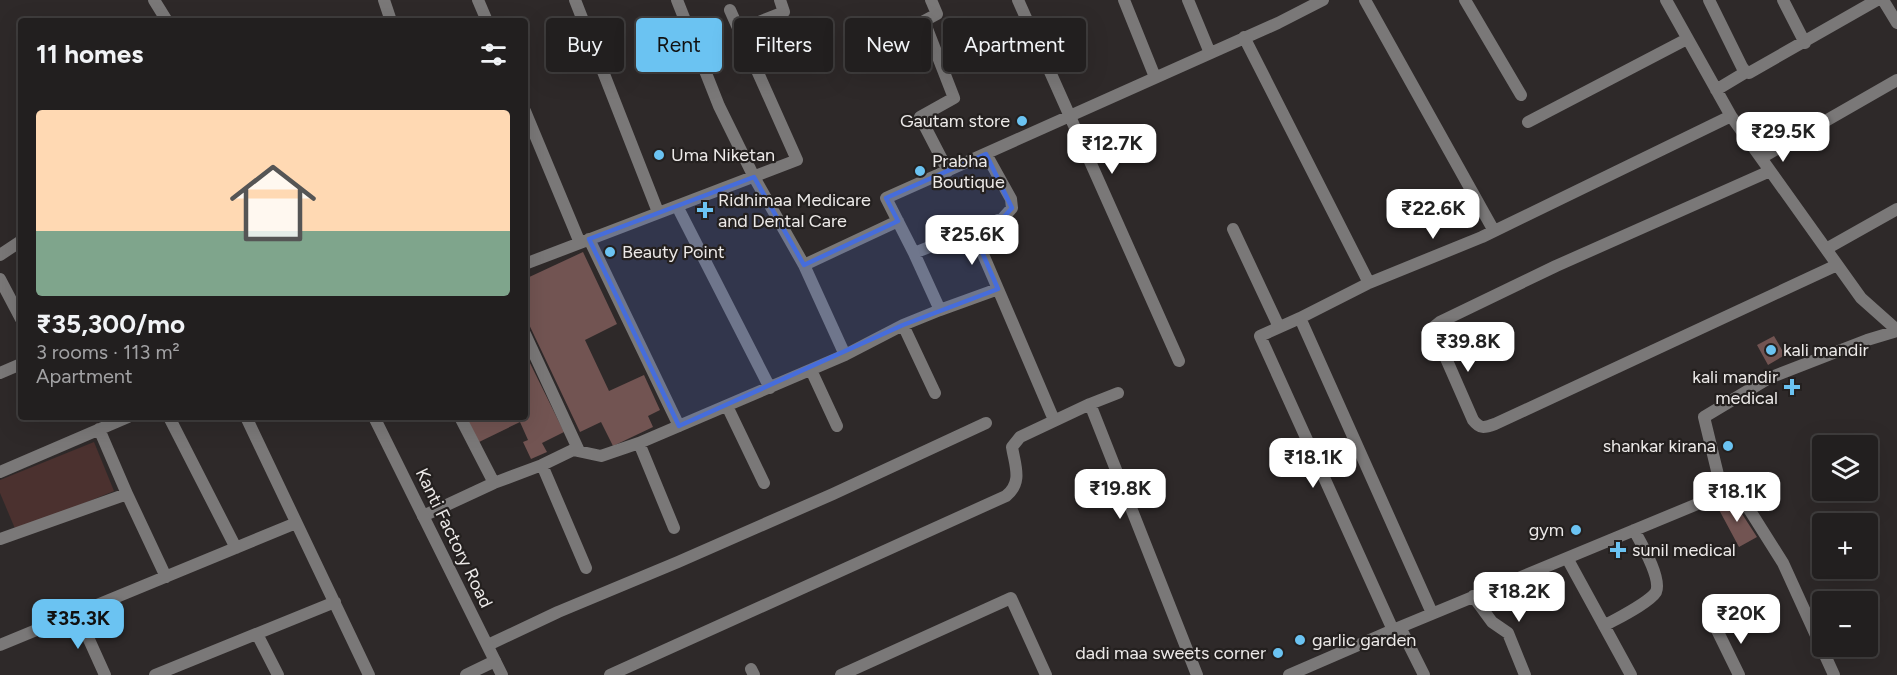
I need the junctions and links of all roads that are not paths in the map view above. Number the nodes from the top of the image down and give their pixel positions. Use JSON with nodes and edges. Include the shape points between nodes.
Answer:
{"nodes":[{"id":1,"x":154,"y":0,"type":"edge"},
{"id":2,"x":384,"y":0,"type":"edge"},
{"id":3,"x":478,"y":0,"type":"edge"},
{"id":4,"x":575,"y":0,"type":"edge"},
{"id":5,"x":677,"y":0,"type":"edge"},
{"id":6,"x":780,"y":0,"type":"edge"},
{"id":7,"x":931,"y":0,"type":"edge"},
{"id":8,"x":1018,"y":0,"type":"edge"},
{"id":9,"x":1124,"y":0,"type":"edge"},
{"id":10,"x":1188,"y":0,"type":"edge"},
{"id":11,"x":1322,"y":0,"type":"edge"},
{"id":12,"x":1365,"y":0,"type":"edge"},
{"id":13,"x":1465,"y":0,"type":"edge"},
{"id":14,"x":1666,"y":0,"type":"edge"},
{"id":15,"x":1709,"y":0,"type":"edge"},
{"id":16,"x":1783,"y":0,"type":"edge"},
{"id":17,"x":1877,"y":0,"type":"edge"},
{"id":18,"x":1883,"y":0,"type":"edge"},
{"id":19,"x":730,"y":10,"type":"dead end"},
{"id":20,"x":165,"y":18,"type":"edge"},
{"id":21,"x":390,"y":18,"type":"edge"},
{"id":22,"x":486,"y":18,"type":"edge"},
{"id":23,"x":769,"y":18,"type":"edge"},
{"id":24,"x":734,"y":19,"type":"edge"},
{"id":25,"x":1897,"y":23,"type":"edge"},
{"id":26,"x":1244,"y":38,"type":"junction"},
{"id":27,"x":1687,"y":39,"type":"junction"},
{"id":28,"x":1805,"y":43,"type":"junction"},
{"id":29,"x":1210,"y":53,"type":"junction"},
{"id":30,"x":758,"y":72,"type":"edge"},
{"id":31,"x":1746,"y":72,"type":"junction"},
{"id":32,"x":1155,"y":77,"type":"junction"},
{"id":33,"x":1897,"y":80,"type":"edge"},
{"id":34,"x":1716,"y":90,"type":"junction"},
{"id":35,"x":1521,"y":95,"type":"dead end"},
{"id":36,"x":1068,"y":116,"type":"junction"},
{"id":37,"x":1731,"y":116,"type":"junction"},
{"id":38,"x":528,"y":118,"type":"edge"},
{"id":39,"x":1528,"y":122,"type":"dead end"},
{"id":40,"x":986,"y":154,"type":"junction"},
{"id":41,"x":1761,"y":158,"type":"junction"},
{"id":42,"x":948,"y":171,"type":"junction"},
{"id":43,"x":1770,"y":171,"type":"junction"},
{"id":44,"x":754,"y":177,"type":"junction"},
{"id":45,"x":677,"y":206,"type":"junction"},
{"id":46,"x":1897,"y":209,"type":"edge"},
{"id":47,"x":658,"y":212,"type":"junction"},
{"id":48,"x":898,"y":222,"type":"junction"},
{"id":49,"x":1233,"y":229,"type":"dead end"},
{"id":50,"x":973,"y":231,"type":"junction"},
{"id":51,"x":1494,"y":231,"type":"junction"},
{"id":52,"x":584,"y":241,"type":"junction"},
{"id":53,"x":18,"y":243,"type":"edge"},
{"id":54,"x":1826,"y":249,"type":"junction"},
{"id":55,"x":915,"y":253,"type":"junction"},
{"id":56,"x":0,"y":255,"type":"edge"},
{"id":57,"x":528,"y":263,"type":"edge"},
{"id":58,"x":804,"y":265,"type":"junction"},
{"id":59,"x":1837,"y":265,"type":"junction"},
{"id":60,"x":0,"y":279,"type":"edge"},
{"id":61,"x":1369,"y":283,"type":"junction"},
{"id":62,"x":998,"y":290,"type":"junction"},
{"id":63,"x":940,"y":310,"type":"junction"},
{"id":64,"x":18,"y":313,"type":"edge"},
{"id":65,"x":1300,"y":318,"type":"junction"},
{"id":66,"x":903,"y":325,"type":"junction"},
{"id":67,"x":1279,"y":327,"type":"junction"},
{"id":68,"x":1897,"y":330,"type":"edge"},
{"id":69,"x":528,"y":340,"type":"edge"},
{"id":70,"x":845,"y":355,"type":"junction"},
{"id":71,"x":1179,"y":361,"type":"dead end"},
{"id":72,"x":18,"y":365,"type":"edge"},
{"id":73,"x":811,"y":370,"type":"junction"},
{"id":74,"x":0,"y":373,"type":"edge"},
{"id":75,"x":770,"y":388,"type":"junction"},
{"id":76,"x":935,"y":393,"type":"dead end"},
{"id":77,"x":1118,"y":393,"type":"dead end"},
{"id":78,"x":1090,"y":404,"type":"junction"},
{"id":79,"x":727,"y":406,"type":"junction"},
{"id":80,"x":121,"y":420,"type":"edge"},
{"id":81,"x":171,"y":420,"type":"edge"},
{"id":82,"x":247,"y":420,"type":"edge"},
{"id":83,"x":375,"y":420,"type":"edge"},
{"id":84,"x":462,"y":420,"type":"edge"},
{"id":85,"x":1054,"y":420,"type":"junction"},
{"id":86,"x":986,"y":423,"type":"dead end"},
{"id":87,"x":679,"y":426,"type":"junction"},
{"id":88,"x":837,"y":426,"type":"dead end"},
{"id":89,"x":99,"y":429,"type":"junction"},
{"id":90,"x":639,"y":443,"type":"junction"},
{"id":91,"x":579,"y":451,"type":"junction"},
{"id":92,"x":542,"y":465,"type":"junction"},
{"id":93,"x":0,"y":472,"type":"edge"},
{"id":94,"x":494,"y":483,"type":"junction"},
{"id":95,"x":764,"y":483,"type":"dead end"},
{"id":96,"x":1717,"y":487,"type":"junction"},
{"id":97,"x":127,"y":494,"type":"junction"},
{"id":98,"x":423,"y":516,"type":"junction"},
{"id":99,"x":296,"y":523,"type":"junction"},
{"id":100,"x":674,"y":528,"type":"dead end"},
{"id":101,"x":1634,"y":530,"type":"junction"},
{"id":102,"x":1,"y":537,"type":"edge"},
{"id":103,"x":236,"y":548,"type":"junction"},
{"id":104,"x":1568,"y":558,"type":"junction"},
{"id":105,"x":586,"y":568,"type":"dead end"},
{"id":106,"x":166,"y":577,"type":"junction"},
{"id":107,"x":1473,"y":596,"type":"junction"},
{"id":108,"x":335,"y":602,"type":"junction"},
{"id":109,"x":77,"y":613,"type":"junction"},
{"id":110,"x":1432,"y":613,"type":"junction"},
{"id":111,"x":1604,"y":626,"type":"junction"},
{"id":112,"x":1396,"y":628,"type":"junction"},
{"id":113,"x":1716,"y":628,"type":"dead end"},
{"id":114,"x":257,"y":634,"type":"junction"},
{"id":115,"x":0,"y":645,"type":"edge"},
{"id":116,"x":488,"y":645,"type":"junction"},
{"id":117,"x":495,"y":661,"type":"junction"},
{"id":118,"x":105,"y":675,"type":"edge"},
{"id":119,"x":155,"y":675,"type":"edge"},
{"id":120,"x":278,"y":675,"type":"edge"},
{"id":121,"x":369,"y":675,"type":"edge"},
{"id":122,"x":466,"y":675,"type":"edge"},
{"id":123,"x":502,"y":675,"type":"edge"},
{"id":124,"x":610,"y":675,"type":"edge"},
{"id":125,"x":841,"y":675,"type":"edge"},
{"id":126,"x":1046,"y":675,"type":"edge"},
{"id":127,"x":1197,"y":675,"type":"edge"},
{"id":128,"x":1289,"y":675,"type":"edge"},
{"id":129,"x":1424,"y":675,"type":"edge"},
{"id":130,"x":1525,"y":675,"type":"edge"},
{"id":131,"x":1631,"y":675,"type":"edge"},
{"id":132,"x":1739,"y":675,"type":"edge"},
{"id":133,"x":1834,"y":675,"type":"edge"}],
"edges":[{"from":1,"to":20,"type":"street"},
{"from":2,"to":21,"type":"street"},
{"from":3,"to":22,"type":"street"},
{"from":4,"to":47,"type":"street"},
{"from":5,"to":44,"type":"street","via":[[719,106]]},
{"from":6,"to":23,"type":"street","via":[[784,12]]},
{"from":7,"to":42,"type":"street","via":[[937,14],[924,21],[954,98],[920,117]]},
{"from":8,"to":36,"type":"street"},
{"from":9,"to":32,"type":"street"},
{"from":10,"to":29,"type":"street"},
{"from":11,"to":26,"type":"street"},
{"from":12,"to":51,"type":"street"},
{"from":13,"to":35,"type":"street"},
{"from":14,"to":27,"type":"street"},
{"from":15,"to":31,"type":"street"},
{"from":16,"to":28,"type":"street"},
{"from":17,"to":28,"type":"street"},
{"from":18,"to":25,"type":"street"},
{"from":19,"to":24,"type":"street"},
{"from":26,"to":29,"type":"street"},
{"from":26,"to":61,"type":"street"},
{"from":27,"to":34,"type":"street"},
{"from":27,"to":39,"type":"street"},
{"from":28,"to":31,"type":"street","via":[[1754,72]]},
{"from":29,"to":32,"type":"street"},
{"from":30,"to":44,"type":"street","via":[[797,160]]},
{"from":31,"to":34,"type":"street"},
{"from":32,"to":36,"type":"street"},
{"from":33,"to":41,"type":"street"},
{"from":34,"to":37,"type":"street"},
{"from":36,"to":40,"type":"street"},
{"from":36,"to":71,"type":"street"},
{"from":37,"to":41,"type":"street"},
{"from":37,"to":51,"type":"street"},
{"from":38,"to":52,"type":"street"},
{"from":40,"to":42,"type":"street"},
{"from":40,"to":50,"type":"street","via":[[1011,200],[1011,208],[1003,218]]},
{"from":41,"to":43,"type":"street"},
{"from":42,"to":48,"type":"street","via":[[886,198]]},
{"from":43,"to":54,"type":"street"},
{"from":43,"to":59,"type":"street","via":[[1556,266],[1435,326],[1473,420],[1484,428],[1495,424]]},
{"from":44,"to":45,"type":"street"},
{"from":44,"to":58,"type":"street"},
{"from":45,"to":47,"type":"street"},
{"from":45,"to":75,"type":"street"},
{"from":46,"to":54,"type":"street"},
{"from":47,"to":52,"type":"street"},
{"from":48,"to":55,"type":"street"},
{"from":48,"to":58,"type":"street"},
{"from":49,"to":67,"type":"street"},
{"from":50,"to":55,"type":"street"},
{"from":50,"to":62,"type":"street"},
{"from":51,"to":61,"type":"street"},
{"from":52,"to":57,"type":"street"},
{"from":52,"to":87,"type":"street"},
{"from":53,"to":56,"type":"street"},
{"from":54,"to":59,"type":"street"},
{"from":55,"to":63,"type":"street"},
{"from":58,"to":70,"type":"street"},
{"from":59,"to":68,"type":"street","via":[[1861,298]]},
{"from":60,"to":64,"type":"street"},
{"from":61,"to":65,"type":"street"},
{"from":62,"to":63,"type":"street"},
{"from":62,"to":85,"type":"street"},
{"from":63,"to":66,"type":"street"},
{"from":65,"to":67,"type":"street"},
{"from":65,"to":110,"type":"street"},
{"from":66,"to":70,"type":"street"},
{"from":66,"to":76,"type":"street"},
{"from":67,"to":112,"type":"street","via":[[1260,336]]},
{"from":68,"to":96,"type":"street","via":[[1769,378],[1704,417],[1719,479]]},
{"from":69,"to":91,"type":"street"},
{"from":70,"to":73,"type":"street"},
{"from":72,"to":74,"type":"street"},
{"from":73,"to":75,"type":"street"},
{"from":73,"to":88,"type":"street"},
{"from":75,"to":79,"type":"street"},
{"from":77,"to":78,"type":"street"},
{"from":78,"to":85,"type":"street"},
{"from":78,"to":127,"type":"street"},
{"from":79,"to":87,"type":"street"},
{"from":79,"to":95,"type":"street"},
{"from":80,"to":89,"type":"street"},
{"from":81,"to":103,"type":"street"},
{"from":82,"to":99,"type":"street"},
{"from":83,"to":98,"type":"street","name":"Kanti Factory Road"},
{"from":84,"to":94,"type":"street"},
{"from":85,"to":124,"type":"street","via":[[1020,437],[1012,447],[1017,478],[1014,489],[1006,496]]},
{"from":86,"to":116,"type":"street"},
{"from":87,"to":90,"type":"street"},
{"from":89,"to":93,"type":"street"},
{"from":89,"to":97,"type":"street"},
{"from":90,"to":91,"type":"street","via":[[601,456]]},
{"from":90,"to":100,"type":"street"},
{"from":91,"to":92,"type":"street","via":[[573,450]]},
{"from":92,"to":94,"type":"street"},
{"from":92,"to":105,"type":"street"},
{"from":94,"to":98,"type":"street"},
{"from":96,"to":101,"type":"street","via":[[1707,500]]},
{"from":96,"to":133,"type":"street","via":[[1742,498],[1783,563]]},
{"from":97,"to":102,"type":"street"},
{"from":97,"to":106,"type":"street"},
{"from":98,"to":116,"type":"street","name":"Kanti Factory Road"},
{"from":99,"to":103,"type":"street"},
{"from":99,"to":108,"type":"street"},
{"from":101,"to":104,"type":"street"},
{"from":101,"to":111,"type":"street","via":[[1655,574],[1655,592]]},
{"from":103,"to":106,"type":"street"},
{"from":104,"to":107,"type":"street"},
{"from":104,"to":111,"type":"street"},
{"from":106,"to":109,"type":"street"},
{"from":107,"to":110,"type":"street"},
{"from":107,"to":130,"type":"street","via":[[1492,622],[1508,633]]},
{"from":108,"to":114,"type":"street"},
{"from":108,"to":121,"type":"street"},
{"from":109,"to":115,"type":"street"},
{"from":109,"to":118,"type":"street"},
{"from":110,"to":112,"type":"street"},
{"from":111,"to":131,"type":"street"},
{"from":112,"to":128,"type":"street"},
{"from":112,"to":129,"type":"street"},
{"from":113,"to":132,"type":"street"},
{"from":114,"to":119,"type":"street"},
{"from":114,"to":120,"type":"street"},
{"from":116,"to":117,"type":"street","name":"Kanti Factory Road"},
{"from":117,"to":122,"type":"street"},
{"from":117,"to":123,"type":"street","name":"Kanti Factory Road"},
{"from":125,"to":126,"type":"street","via":[[1011,598]]}]}
